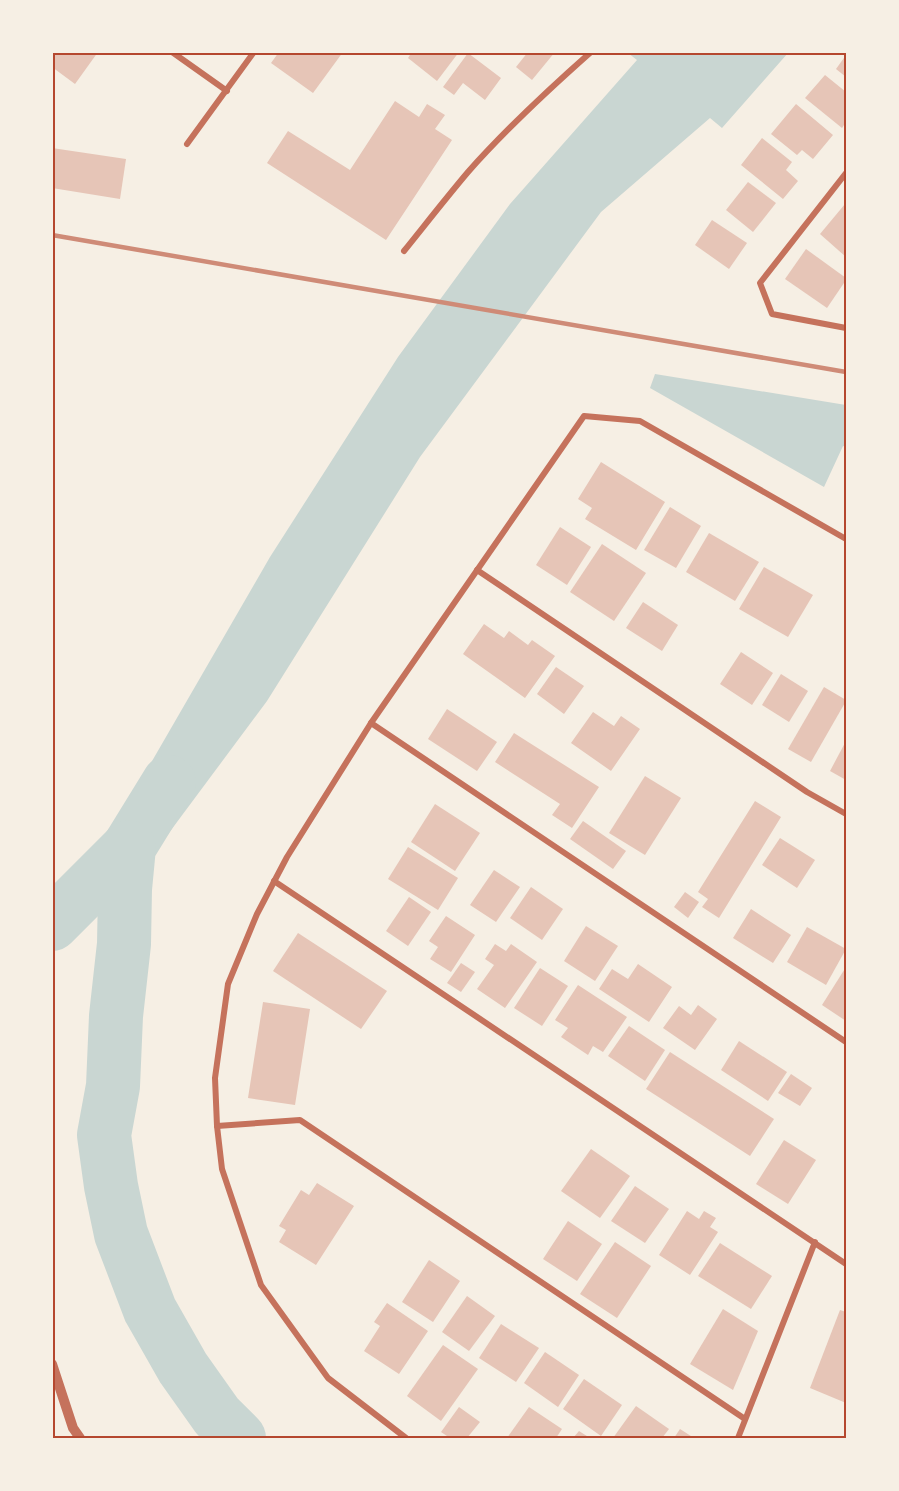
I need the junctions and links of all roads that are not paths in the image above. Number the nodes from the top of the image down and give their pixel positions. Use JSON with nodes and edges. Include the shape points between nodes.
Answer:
{"nodes":[{"id":1,"x":172,"y":52,"type":"edge"},
{"id":2,"x":254,"y":52,"type":"edge"},
{"id":3,"x":591,"y":52,"type":"edge"},
{"id":4,"x":226,"y":91,"type":"junction"},
{"id":5,"x":187,"y":144,"type":"dead end"},
{"id":6,"x":846,"y":174,"type":"edge"},
{"id":7,"x":404,"y":251,"type":"dead end"},
{"id":8,"x":846,"y":328,"type":"edge"},
{"id":9,"x":846,"y":539,"type":"edge"},
{"id":10,"x":477,"y":570,"type":"junction"},
{"id":11,"x":371,"y":723,"type":"junction"},
{"id":12,"x":846,"y":814,"type":"edge"},
{"id":13,"x":274,"y":881,"type":"junction"},
{"id":14,"x":846,"y":1042,"type":"edge"},
{"id":15,"x":217,"y":1126,"type":"junction"},
{"id":16,"x":815,"y":1242,"type":"junction"},
{"id":17,"x":846,"y":1263,"type":"edge"},
{"id":18,"x":52,"y":1364,"type":"edge"},
{"id":19,"x":745,"y":1419,"type":"junction"},
{"id":20,"x":80,"y":1438,"type":"edge"},
{"id":21,"x":406,"y":1438,"type":"edge"},
{"id":22,"x":738,"y":1438,"type":"edge"}],
"edges":[{"from":1,"to":4,"type":"street"},
{"from":2,"to":4,"type":"street"},
{"from":3,"to":7,"type":"street","via":[[514,123]]},
{"from":4,"to":5,"type":"street"},
{"from":6,"to":8,"type":"street","via":[[760,283],[772,314]]},
{"from":9,"to":10,"type":"street","via":[[640,421],[584,416]]},
{"from":10,"to":11,"type":"street"},
{"from":10,"to":12,"type":"street","via":[[807,792]]},
{"from":11,"to":13,"type":"street"},
{"from":11,"to":14,"type":"street"},
{"from":13,"to":15,"type":"street","via":[[228,984],[215,1078]]},
{"from":13,"to":16,"type":"street"},
{"from":15,"to":19,"type":"street","via":[[300,1120]]},
{"from":15,"to":21,"type":"street","via":[[222,1169],[261,1284],[328,1378]]},
{"from":16,"to":17,"type":"street"},
{"from":16,"to":19,"type":"street"},
{"from":18,"to":20,"type":"street","via":[[73,1428]]},
{"from":19,"to":22,"type":"street"}]}
